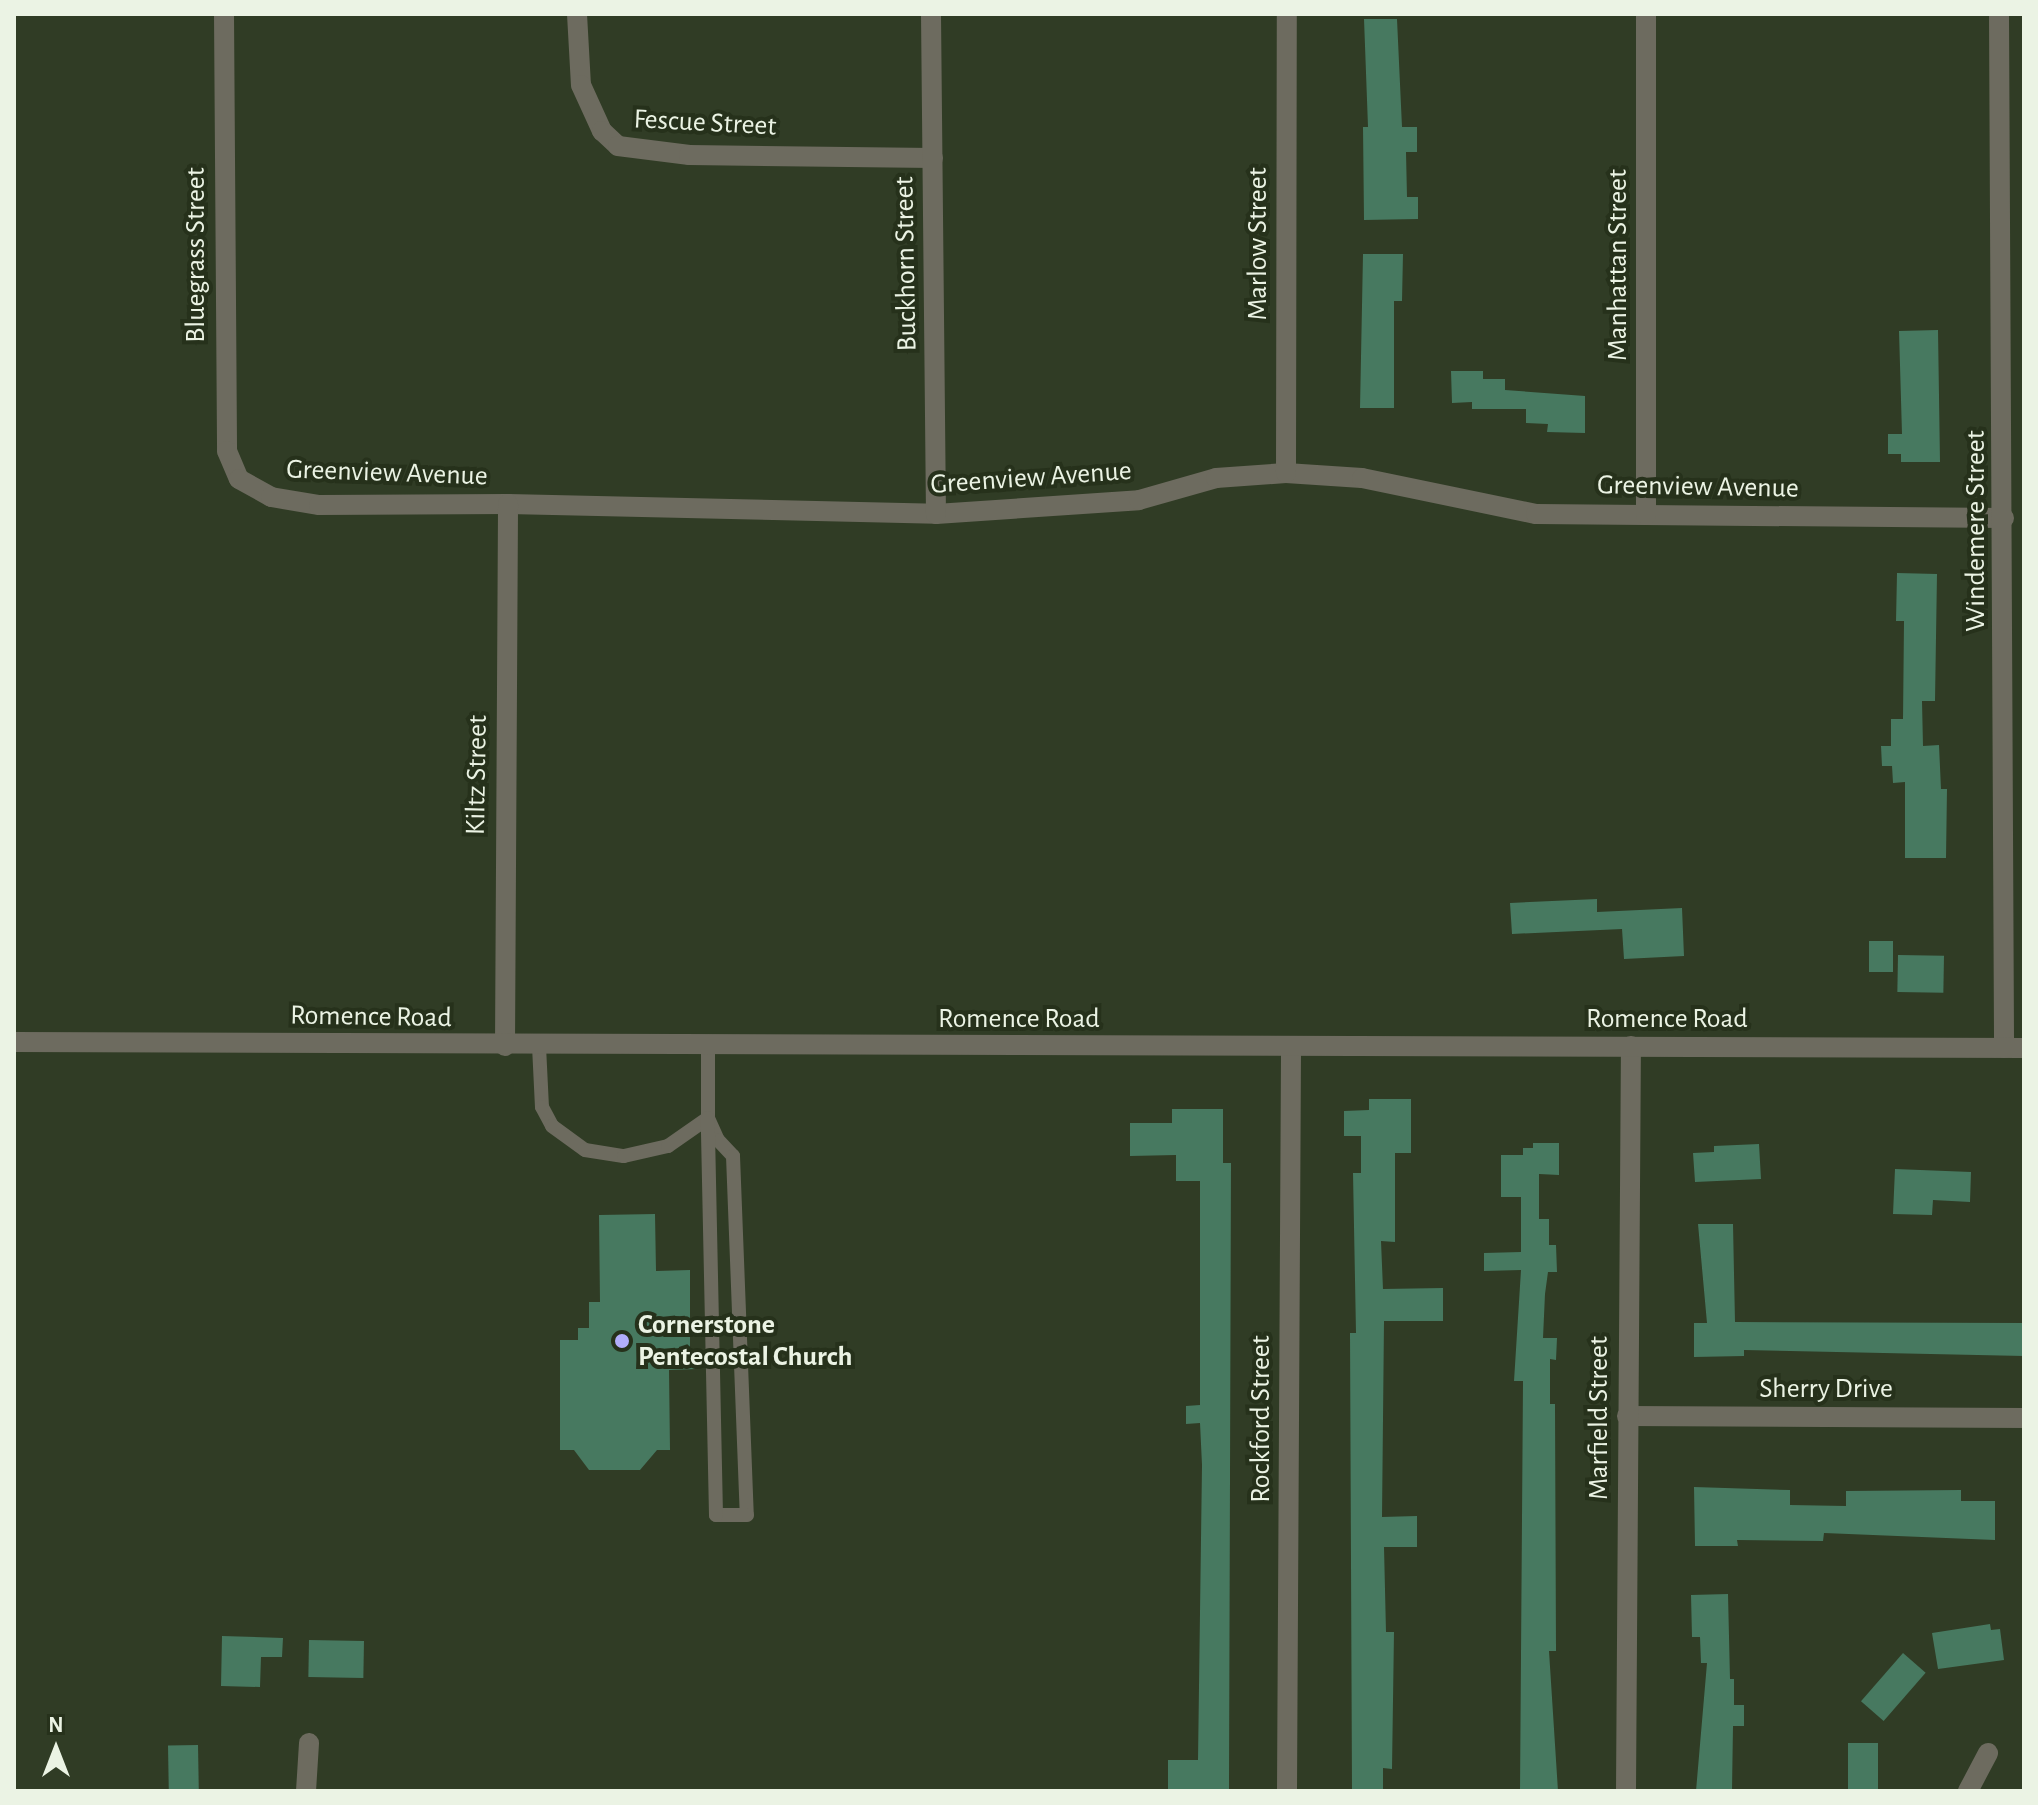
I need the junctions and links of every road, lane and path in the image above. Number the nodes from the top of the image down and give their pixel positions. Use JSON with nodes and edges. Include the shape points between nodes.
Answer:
{"nodes":[{"id":1,"x":224,"y":14,"type":"edge"},
{"id":2,"x":577,"y":14,"type":"edge"},
{"id":3,"x":931,"y":14,"type":"edge"},
{"id":4,"x":1287,"y":14,"type":"edge"},
{"id":5,"x":1646,"y":14,"type":"edge"},
{"id":6,"x":1999,"y":14,"type":"edge"},
{"id":7,"x":933,"y":158,"type":"junction"},
{"id":8,"x":1286,"y":473,"type":"junction"},
{"id":9,"x":250,"y":489,"type":"joint"},
{"id":10,"x":508,"y":504,"type":"junction"},
{"id":11,"x":936,"y":514,"type":"junction"},
{"id":12,"x":1646,"y":515,"type":"junction"},
{"id":13,"x":2004,"y":518,"type":"junction"},
{"id":14,"x":2014,"y":690,"type":"edge"},
{"id":15,"x":14,"y":1042,"type":"edge"},
{"id":16,"x":505,"y":1046,"type":"junction"},
{"id":17,"x":539,"y":1046,"type":"junction"},
{"id":18,"x":1631,"y":1046,"type":"junction"},
{"id":19,"x":708,"y":1047,"type":"junction"},
{"id":20,"x":1291,"y":1048,"type":"junction"},
{"id":21,"x":2014,"y":1048,"type":"edge"},
{"id":22,"x":708,"y":1118,"type":"junction"},
{"id":23,"x":1627,"y":1416,"type":"junction"},
{"id":24,"x":2024,"y":1418,"type":"edge"},
{"id":25,"x":309,"y":1743,"type":"dead end"},
{"id":26,"x":1988,"y":1753,"type":"dead end"},
{"id":27,"x":306,"y":1791,"type":"edge"},
{"id":28,"x":1287,"y":1791,"type":"edge"},
{"id":29,"x":1626,"y":1791,"type":"edge"},
{"id":30,"x":1968,"y":1791,"type":"edge"}],
"edges":[{"from":1,"to":9,"type":"street","name":"Bluegrass Street","via":[[224,418],[232,465]]},
{"from":2,"to":7,"type":"street","name":"Fescue Street","via":[[581,85],[602,131],[618,146],[689,155]]},
{"from":3,"to":7,"type":"street","name":"Buckhorn Street"},
{"from":4,"to":8,"type":"street","name":"Marlow Street"},
{"from":5,"to":12,"type":"street","name":"Manhattan Street"},
{"from":6,"to":13,"type":"street","name":"Windemere Street"},
{"from":7,"to":11,"type":"street","name":"Buckhorn Street"},
{"from":8,"to":11,"type":"street","name":"Greenview Avenue","via":[[1216,478],[1139,500]]},
{"from":8,"to":12,"type":"street","name":"Greenview Avenue","via":[[1387,482],[1536,514]]},
{"from":9,"to":10,"type":"street","name":"Greenview Avenue","via":[[319,505]]},
{"from":10,"to":11,"type":"street","name":"Greenview Avenue"},
{"from":10,"to":16,"type":"street","name":"Kiltz Street"},
{"from":12,"to":13,"type":"street","name":"Greenview Avenue"},
{"from":13,"to":14,"type":"street","name":"Windemere Street"},
{"from":14,"to":21,"type":"street","name":"Windemere Street"},
{"from":15,"to":16,"type":"street","name":"Romence Road"},
{"from":16,"to":17,"type":"street","name":"Romence Road"},
{"from":17,"to":19,"type":"street","name":"Romence Road"},
{"from":17,"to":22,"type":"lane","via":[[542,1107],[552,1126],[585,1150],[644,1154],[687,1136]]},
{"from":18,"to":20,"type":"street","name":"Romence Road"},
{"from":18,"to":21,"type":"street","name":"Romence Road"},
{"from":18,"to":23,"type":"street","name":"Marfield Street"},
{"from":19,"to":20,"type":"street","name":"Romence Road"},
{"from":19,"to":22,"type":"lane"},
{"from":20,"to":28,"type":"street","name":"Rockford Street"},
{"from":22,"to":22,"type":"lane","via":[[733,1156],[747,1515],[716,1515]]},
{"from":23,"to":24,"type":"street","name":"Sherry Drive"},
{"from":23,"to":29,"type":"street","name":"Marfield Street"},
{"from":25,"to":27,"type":"street"},
{"from":26,"to":30,"type":"street"}]}
